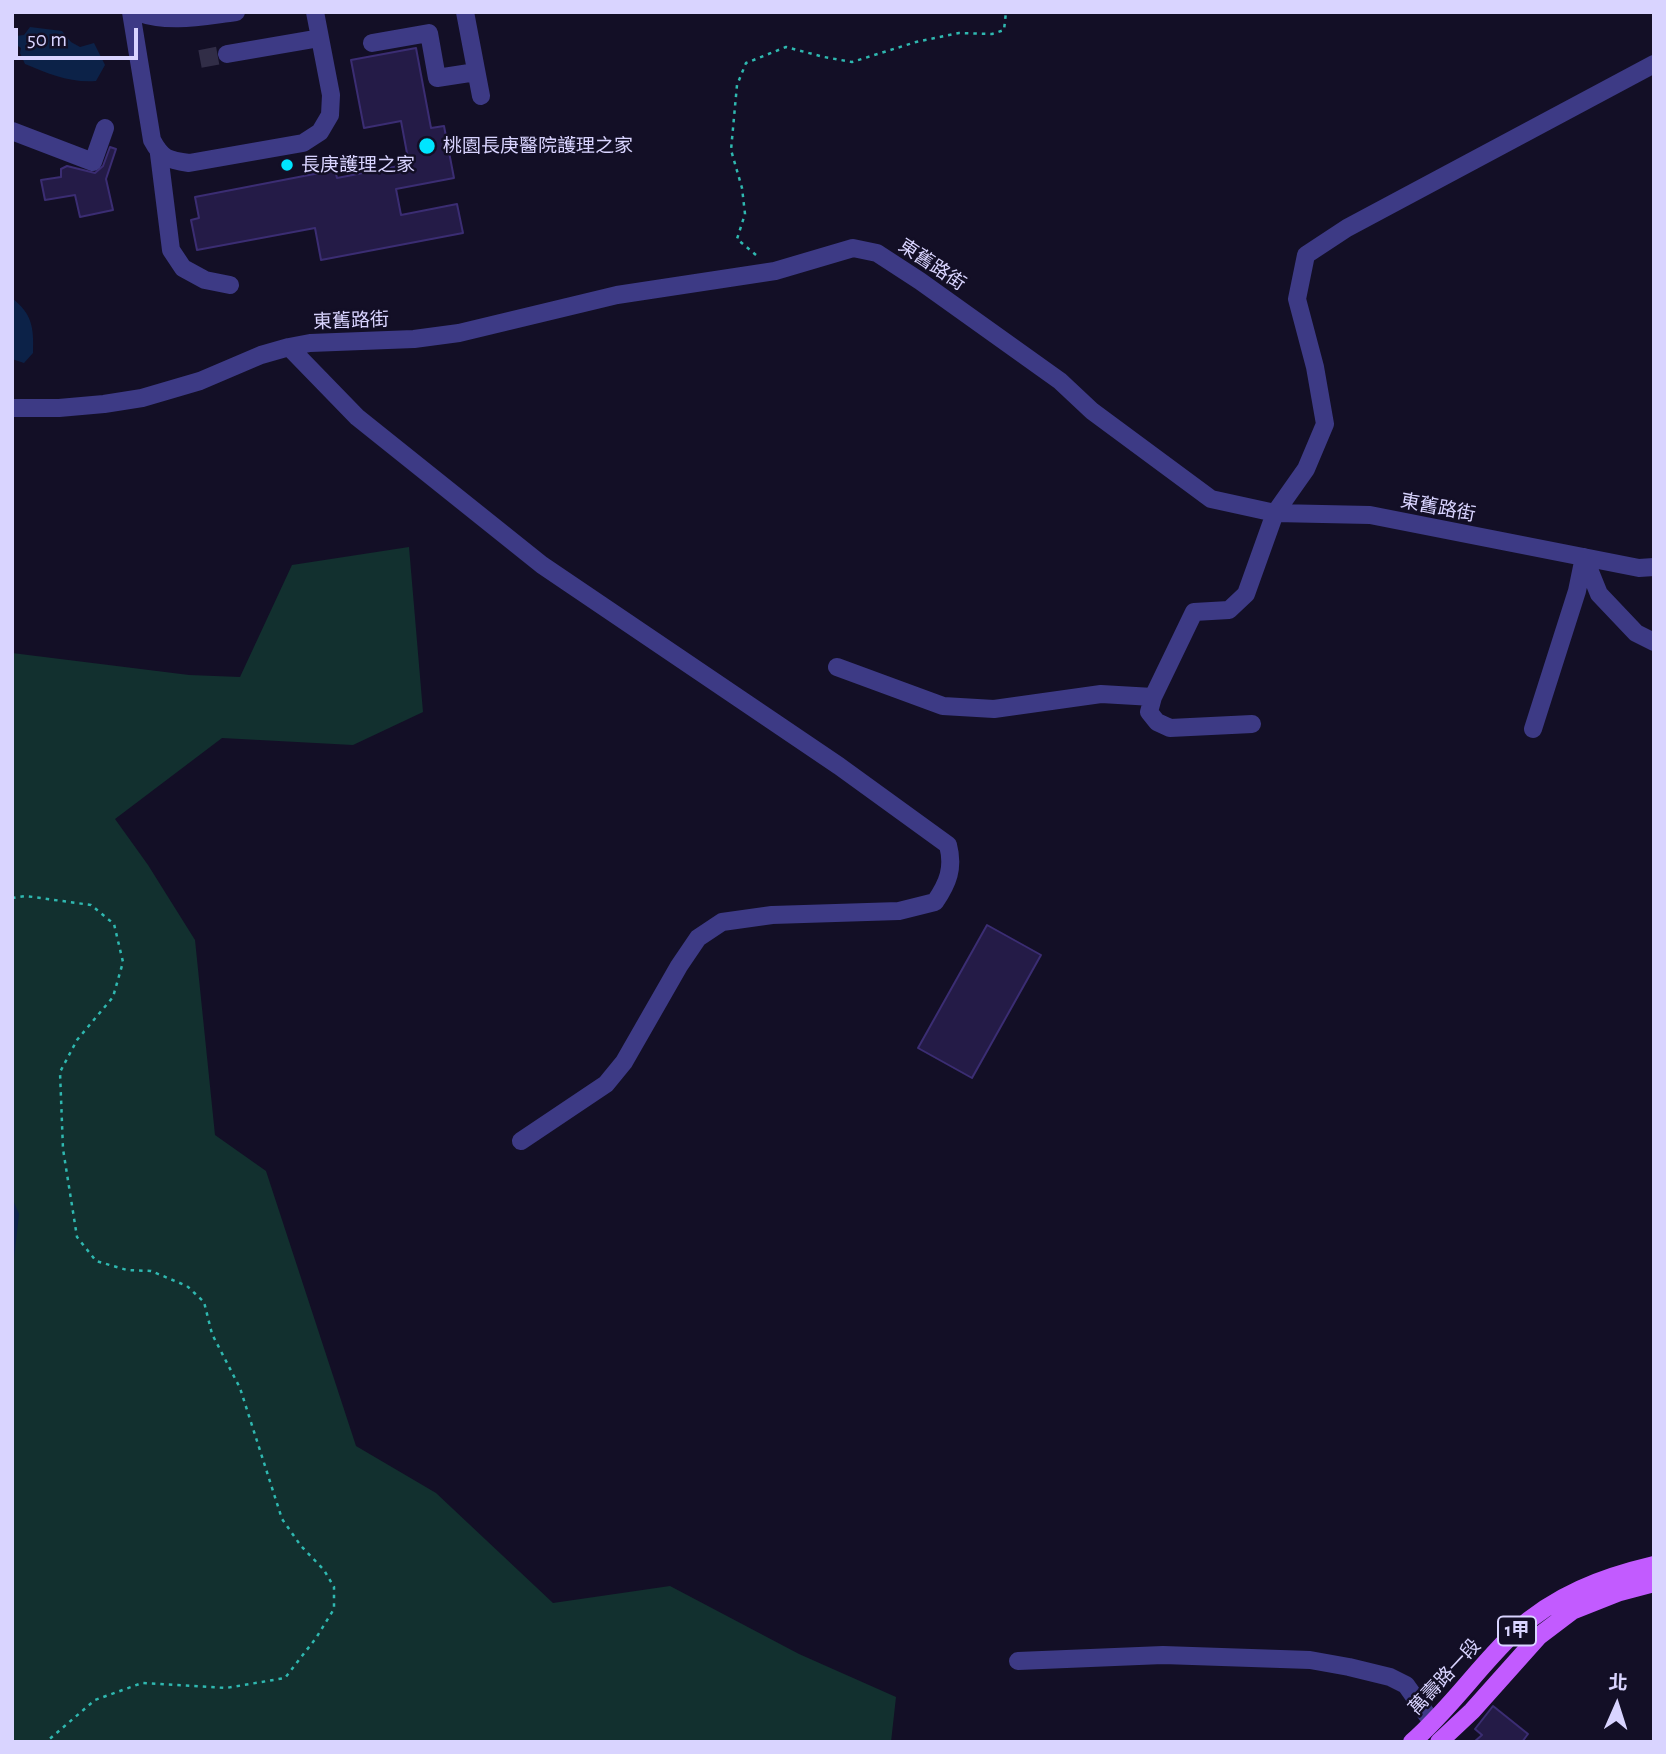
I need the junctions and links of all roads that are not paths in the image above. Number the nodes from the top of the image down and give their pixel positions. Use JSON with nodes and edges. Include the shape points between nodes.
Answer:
{"nodes":[{"id":1,"x":131,"y":12,"type":"edge"},
{"id":2,"x":137,"y":12,"type":"edge"},
{"id":3,"x":236,"y":12,"type":"edge"},
{"id":4,"x":315,"y":12,"type":"edge"},
{"id":5,"x":465,"y":12,"type":"edge"},
{"id":6,"x":320,"y":38,"type":"junction"},
{"id":7,"x":372,"y":43,"type":"dead end"},
{"id":8,"x":227,"y":54,"type":"tunnel mouth"},
{"id":9,"x":1654,"y":64,"type":"edge"},
{"id":10,"x":476,"y":72,"type":"junction"},
{"id":11,"x":481,"y":96,"type":"dead end"},
{"id":12,"x":105,"y":128,"type":"dead end"},
{"id":13,"x":12,"y":131,"type":"edge"},
{"id":14,"x":159,"y":154,"type":"junction"},
{"id":15,"x":230,"y":285,"type":"dead end"},
{"id":16,"x":289,"y":346,"type":"junction"},
{"id":17,"x":12,"y":408,"type":"edge"},
{"id":18,"x":1275,"y":513,"type":"junction"},
{"id":19,"x":1584,"y":557,"type":"junction"},
{"id":20,"x":1654,"y":568,"type":"edge"},
{"id":21,"x":1654,"y":642,"type":"edge"},
{"id":22,"x":837,"y":667,"type":"dead end"},
{"id":23,"x":1153,"y":697,"type":"junction"},
{"id":24,"x":1252,"y":724,"type":"dead end"},
{"id":25,"x":1533,"y":729,"type":"dead end"},
{"id":26,"x":521,"y":1142,"type":"dead end"},
{"id":27,"x":1654,"y":1565,"type":"edge"},
{"id":28,"x":1654,"y":1583,"type":"edge"},
{"id":29,"x":1018,"y":1661,"type":"dead end"},
{"id":30,"x":1432,"y":1721,"type":"junction"},
{"id":31,"x":1412,"y":1742,"type":"edge"},
{"id":32,"x":1439,"y":1742,"type":"edge"}],
"edges":[{"from":1,"to":14,"type":"street","via":[[152,140]]},
{"from":2,"to":3,"type":"street","via":[[179,19]]},
{"from":4,"to":6,"type":"street"},
{"from":5,"to":10,"type":"street"},
{"from":6,"to":8,"type":"street"},
{"from":6,"to":14,"type":"street","via":[[331,95],[330,115],[320,132],[303,143],[189,163]]},
{"from":7,"to":10,"type":"street","via":[[429,33],[437,78]]},
{"from":9,"to":18,"type":"street","via":[[1347,228],[1306,256],[1297,299],[1325,424],[1306,469]]},
{"from":10,"to":11,"type":"street"},
{"from":12,"to":13,"type":"street","via":[[93,162]]},
{"from":14,"to":15,"type":"street","via":[[171,250],[183,268],[205,280]]},
{"from":16,"to":17,"type":"street","name":"東舊路街","via":[[142,398],[59,408]]},
{"from":16,"to":18,"type":"street","name":"東舊路街","via":[[459,334],[617,295],[775,271],[853,248],[877,253],[920,281],[1211,499]]},
{"from":16,"to":26,"type":"street","via":[[357,417],[542,565],[948,845],[952,861],[947,885],[935,902],[900,911],[772,915],[722,922],[698,938],[624,1062],[606,1084]]},
{"from":18,"to":19,"type":"street","name":"東舊路街","via":[[1370,515]]},
{"from":18,"to":23,"type":"street","via":[[1246,594],[1229,610],[1194,612]]},
{"from":19,"to":20,"type":"street","name":"東舊路街"},
{"from":19,"to":21,"type":"street","via":[[1599,594],[1636,633]]},
{"from":19,"to":25,"type":"street"},
{"from":22,"to":23,"type":"street","via":[[943,706],[994,709],[1101,694]]},
{"from":23,"to":24,"type":"street","via":[[1149,712],[1170,728]]},
{"from":27,"to":30,"type":"main road","name":"萬壽路一段","number":"1甲","via":[[1615,1574],[1552,1604],[1516,1632]]},
{"from":28,"to":32,"type":"main road","name":"萬壽路一段","number":"1甲","via":[[1572,1611],[1539,1636]]},
{"from":29,"to":30,"type":"street","via":[[1163,1655],[1310,1660],[1390,1677],[1406,1685]]},
{"from":30,"to":31,"type":"main road","name":"萬壽路一段","number":"1甲"}]}
